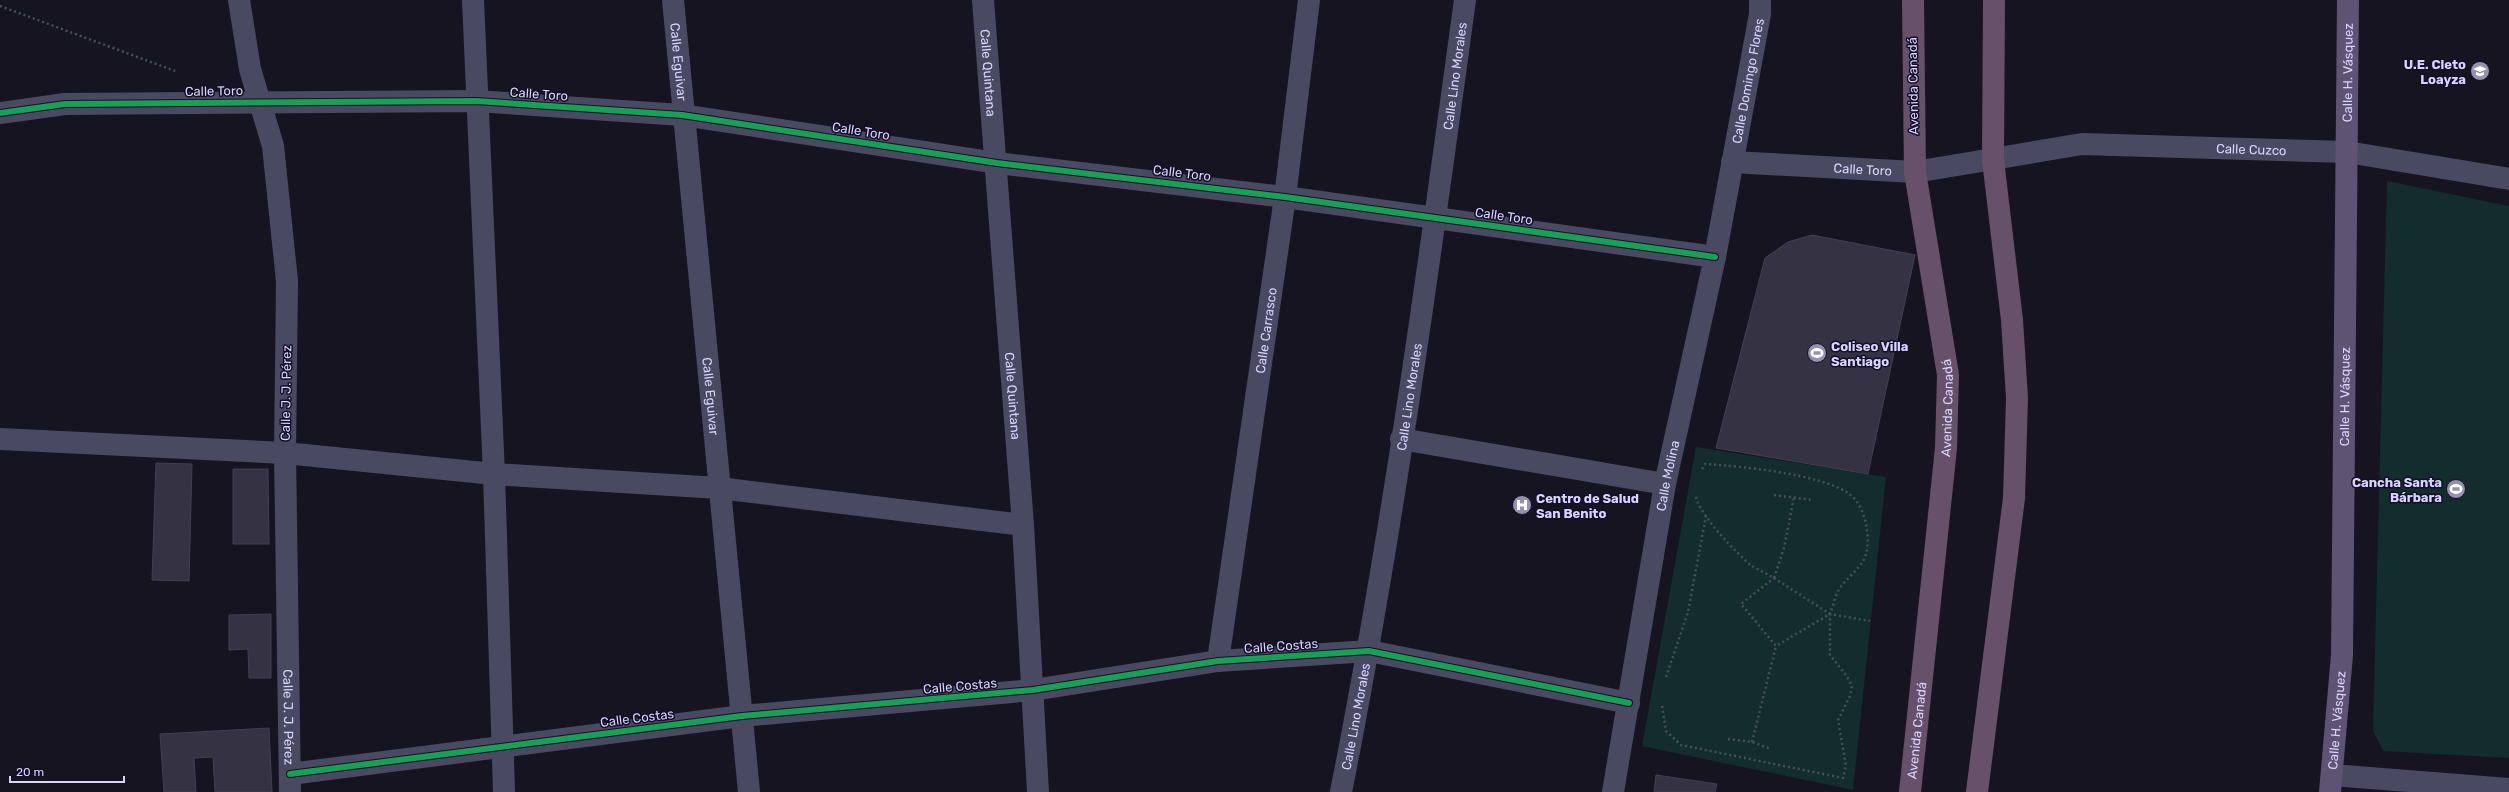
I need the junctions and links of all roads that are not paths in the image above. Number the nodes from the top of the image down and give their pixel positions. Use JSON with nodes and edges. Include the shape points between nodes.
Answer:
{"nodes":[{"id":1,"x":239,"y":0,"type":"edge"},
{"id":2,"x":472,"y":0,"type":"edge"},
{"id":3,"x":673,"y":0,"type":"edge"},
{"id":4,"x":983,"y":0,"type":"edge"},
{"id":5,"x":1309,"y":0,"type":"edge"},
{"id":6,"x":1465,"y":0,"type":"edge"},
{"id":7,"x":1760,"y":0,"type":"edge"},
{"id":8,"x":1912,"y":0,"type":"edge"},
{"id":9,"x":1994,"y":0,"type":"edge"},
{"id":10,"x":2348,"y":0,"type":"edge"},
{"id":11,"x":476,"y":101,"type":"junction"},
{"id":12,"x":260,"y":102,"type":"junction"},
{"id":13,"x":0,"y":113,"type":"edge"},
{"id":14,"x":682,"y":115,"type":"junction"},
{"id":15,"x":2347,"y":152,"type":"junction"},
{"id":16,"x":1993,"y":160,"type":"junction"},
{"id":17,"x":1732,"y":162,"type":"junction"},
{"id":18,"x":996,"y":163,"type":"junction"},
{"id":19,"x":1915,"y":172,"type":"junction"},
{"id":20,"x":2509,"y":178,"type":"edge"},
{"id":21,"x":1286,"y":196,"type":"junction"},
{"id":22,"x":1435,"y":217,"type":"junction"},
{"id":23,"x":1715,"y":257,"type":"junction"},
{"id":24,"x":1401,"y":439,"type":"junction"},
{"id":25,"x":0,"y":440,"type":"edge"},
{"id":26,"x":285,"y":453,"type":"junction"},
{"id":27,"x":494,"y":474,"type":"junction"},
{"id":28,"x":1664,"y":484,"type":"junction"},
{"id":29,"x":719,"y":488,"type":"junction"},
{"id":30,"x":1023,"y":525,"type":"junction"},
{"id":31,"x":1369,"y":651,"type":"junction"},
{"id":32,"x":1218,"y":661,"type":"junction"},
{"id":33,"x":1033,"y":690,"type":"junction"},
{"id":34,"x":1629,"y":703,"type":"junction"},
{"id":35,"x":742,"y":716,"type":"junction"},
{"id":36,"x":502,"y":746,"type":"junction"},
{"id":37,"x":290,"y":783,"type":"edge"},
{"id":38,"x":2331,"y":783,"type":"edge"},
{"id":39,"x":2509,"y":789,"type":"edge"},
{"id":40,"x":504,"y":792,"type":"edge"},
{"id":41,"x":749,"y":792,"type":"edge"},
{"id":42,"x":1038,"y":792,"type":"edge"},
{"id":43,"x":1341,"y":792,"type":"edge"},
{"id":44,"x":1614,"y":792,"type":"edge"},
{"id":45,"x":1910,"y":792,"type":"edge"},
{"id":46,"x":1977,"y":792,"type":"edge"}],
"edges":[{"from":1,"to":12,"type":"street","name":"Calle J. J. Pérez","via":[[250,69]]},
{"from":2,"to":11,"type":"street"},
{"from":3,"to":14,"type":"street","name":"Calle Eguivar"},
{"from":4,"to":18,"type":"street","name":"Calle Quintana"},
{"from":5,"to":21,"type":"street","name":"Calle Carrasco"},
{"from":6,"to":22,"type":"street","name":"Calle Lino Morales"},
{"from":7,"to":17,"type":"street","name":"Calle Domingo Flores","via":[[1760,14]]},
{"from":8,"to":19,"type":"highway","name":"Avenida Canadá"},
{"from":9,"to":16,"type":"highway"},
{"from":10,"to":15,"type":"main road","name":"Calle H. Vásquez"},
{"from":11,"to":12,"type":"street","name":"Calle Toro"},
{"from":11,"to":14,"type":"street","name":"Calle Toro"},
{"from":11,"to":27,"type":"street"},
{"from":12,"to":13,"type":"street","name":"Calle Toro","via":[[65,104]]},
{"from":12,"to":26,"type":"street","name":"Calle J. J. Pérez","via":[[273,146],[287,281]]},
{"from":14,"to":18,"type":"street","name":"Calle Toro"},
{"from":14,"to":29,"type":"street","name":"Calle Eguivar"},
{"from":15,"to":16,"type":"street","name":"Calle Cuzco","via":[[2082,144]]},
{"from":15,"to":20,"type":"street","name":"Calle Cuzco"},
{"from":15,"to":38,"type":"main road","name":"Calle H. Vásquez","via":[[2342,655]]},
{"from":16,"to":19,"type":"street","name":"Calle Toro"},
{"from":16,"to":46,"type":"highway","via":[[2012,320],[2017,398],[2014,498]]},
{"from":17,"to":19,"type":"street","name":"Calle Toro"},
{"from":17,"to":23,"type":"street","name":"Calle Molina"},
{"from":18,"to":21,"type":"street","name":"Calle Toro"},
{"from":18,"to":30,"type":"street","name":"Calle Quintana"},
{"from":19,"to":45,"type":"highway","name":"Avenida Canadá","via":[[1948,375],[1946,448]]},
{"from":21,"to":22,"type":"street","name":"Calle Toro"},
{"from":21,"to":32,"type":"street","name":"Calle Carrasco"},
{"from":22,"to":23,"type":"street","name":"Calle Toro"},
{"from":22,"to":24,"type":"street","name":"Calle Lino Morales"},
{"from":23,"to":28,"type":"street","name":"Calle Molina"},
{"from":24,"to":28,"type":"street"},
{"from":24,"to":31,"type":"street","name":"Calle Lino Morales"},
{"from":25,"to":26,"type":"street"},
{"from":26,"to":27,"type":"street"},
{"from":26,"to":37,"type":"street","name":"Calle J. J. Pérez"},
{"from":27,"to":29,"type":"street"},
{"from":27,"to":36,"type":"street"},
{"from":28,"to":34,"type":"street","name":"Calle Molina"},
{"from":29,"to":30,"type":"street"},
{"from":29,"to":35,"type":"street","name":"Calle Eguivar"},
{"from":30,"to":33,"type":"street","name":"Calle Quintana"},
{"from":31,"to":32,"type":"street","name":"Calle Costas"},
{"from":31,"to":34,"type":"street","name":"Calle Costas"},
{"from":31,"to":43,"type":"street","name":"Calle Lino Morales"},
{"from":32,"to":33,"type":"street","name":"Calle Costas"},
{"from":33,"to":35,"type":"street","name":"Calle Costas"},
{"from":33,"to":42,"type":"street","name":"Calle Quintana"},
{"from":34,"to":44,"type":"street","name":"Calle Molina"},
{"from":35,"to":36,"type":"street","name":"Calle Costas"},
{"from":35,"to":41,"type":"street","name":"Calle Eguivar"},
{"from":36,"to":37,"type":"street","name":"Calle Costas"},
{"from":36,"to":40,"type":"street"},
{"from":38,"to":39,"type":"street"}]}
